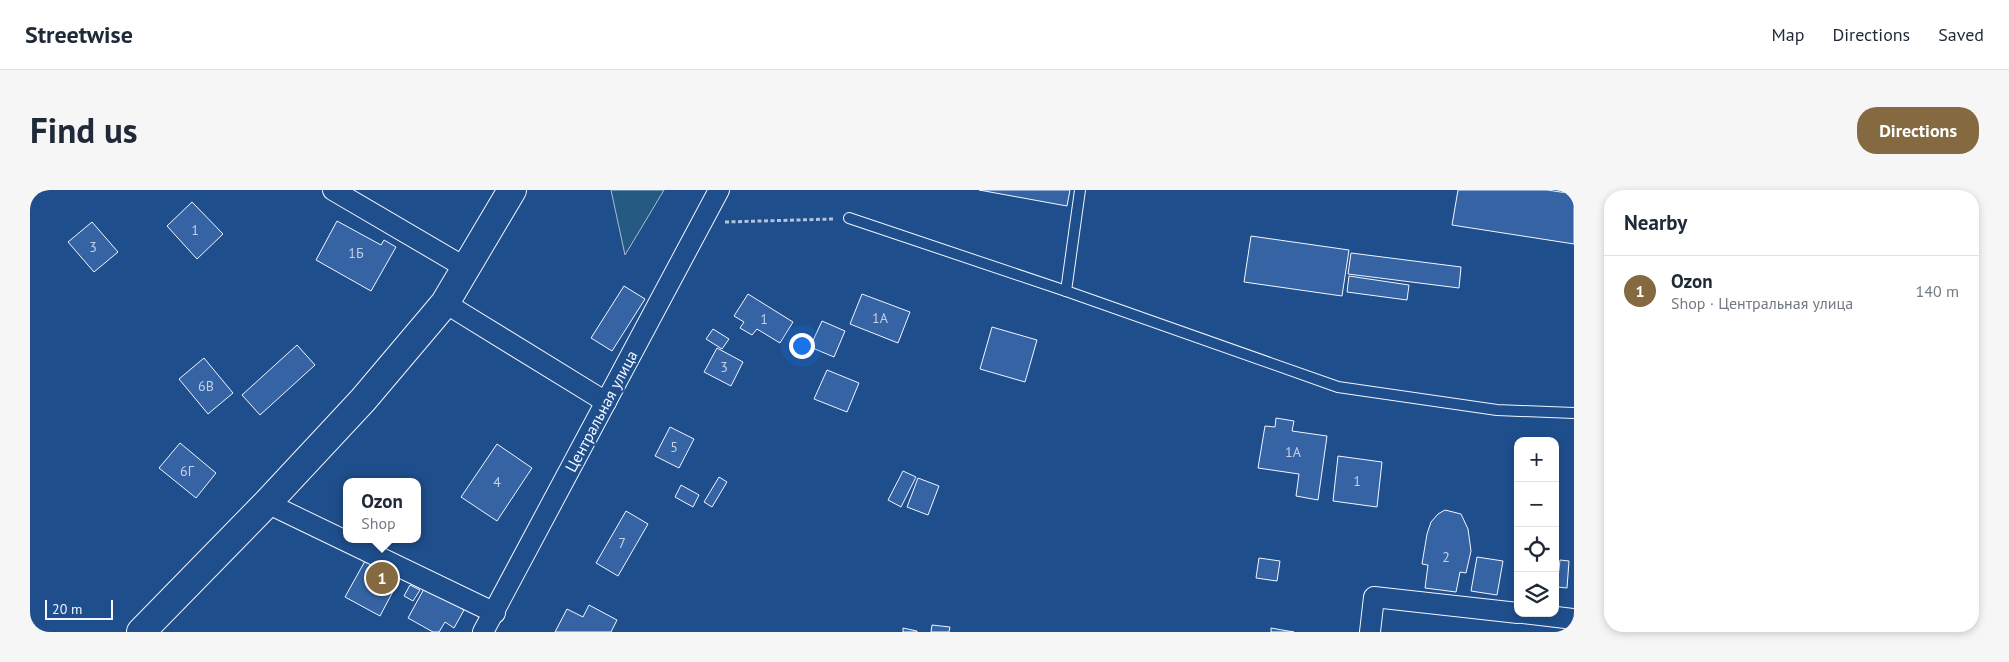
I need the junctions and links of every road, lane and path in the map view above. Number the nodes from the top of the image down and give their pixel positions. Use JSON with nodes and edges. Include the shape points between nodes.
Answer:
{"nodes":[{"id":1,"x":334,"y":190,"type":"edge"},
{"id":2,"x":512,"y":190,"type":"edge"},
{"id":3,"x":719,"y":190,"type":"edge"},
{"id":4,"x":1080,"y":190,"type":"edge"},
{"id":5,"x":849,"y":218,"type":"joint"},
{"id":6,"x":701,"y":223,"type":"junction"},
{"id":7,"x":466,"y":268,"type":"junction"},
{"id":8,"x":1066,"y":291,"type":"junction"},
{"id":9,"x":445,"y":303,"type":"junction"},
{"id":10,"x":606,"y":402,"type":"junction"},
{"id":11,"x":1574,"y":412,"type":"edge"},
{"id":12,"x":267,"y":503,"type":"junction"},
{"id":13,"x":343,"y":540,"type":"edge"},
{"id":14,"x":350,"y":543,"type":"edge"},
{"id":15,"x":495,"y":613,"type":"junction"},
{"id":16,"x":1514,"y":613,"type":"edge"},
{"id":17,"x":1557,"y":617,"type":"edge"},
{"id":18,"x":1574,"y":619,"type":"edge"},
{"id":19,"x":141,"y":632,"type":"edge"},
{"id":20,"x":483,"y":632,"type":"edge"},
{"id":21,"x":1370,"y":632,"type":"edge"}],
"edges":[{"from":1,"to":7,"type":"street"},
{"from":2,"to":7,"type":"main road"},
{"from":3,"to":6,"type":"street","name":"Центральная улица"},
{"from":4,"to":8,"type":"lane"},
{"from":5,"to":6,"type":"path"},
{"from":5,"to":8,"type":"lane"},
{"from":6,"to":10,"type":"street","name":"Центральная улица"},
{"from":7,"to":9,"type":"main road"},
{"from":8,"to":11,"type":"lane","via":[[1338,387],[1497,410]]},
{"from":9,"to":10,"type":"street"},
{"from":9,"to":12,"type":"main road","via":[[363,400]]},
{"from":10,"to":15,"type":"street","name":"Центральная улица"},
{"from":12,"to":13,"type":"street"},
{"from":12,"to":19,"type":"main road"},
{"from":14,"to":15,"type":"street"},
{"from":15,"to":20,"type":"street","name":"Центральная улица"},
{"from":16,"to":21,"type":"street","via":[[1374,597]]},
{"from":17,"to":18,"type":"street"}]}
